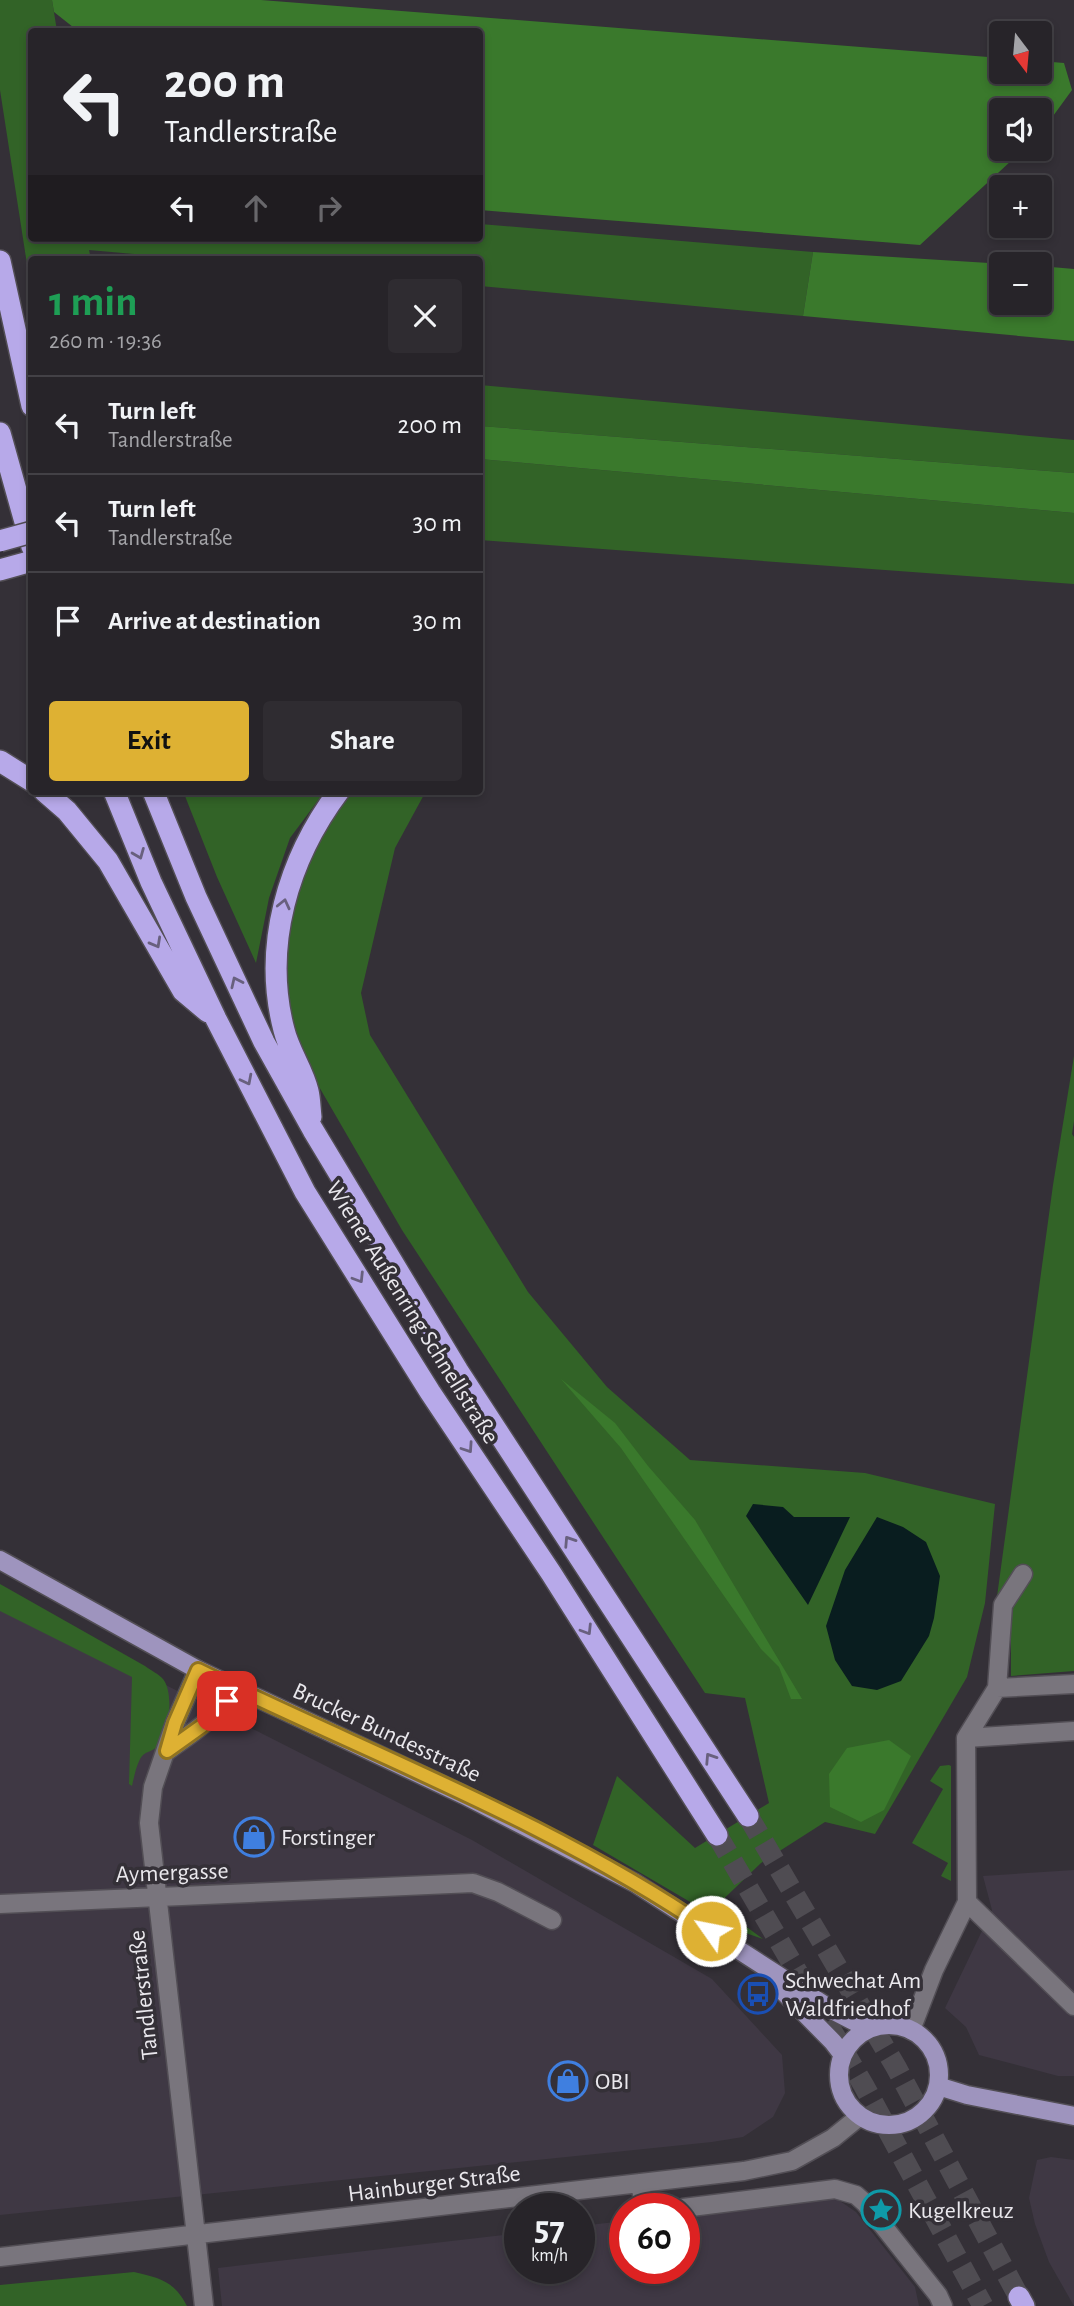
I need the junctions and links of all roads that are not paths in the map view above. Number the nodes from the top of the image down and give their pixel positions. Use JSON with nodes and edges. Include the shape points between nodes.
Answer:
{"nodes":[{"id":1,"x":0,"y":261,"type":"edge"},
{"id":2,"x":28,"y":388,"type":"edge"},
{"id":3,"x":0,"y":433,"type":"edge"},
{"id":4,"x":28,"y":533,"type":"edge"},
{"id":5,"x":28,"y":533,"type":"edge"},
{"id":6,"x":0,"y":541,"type":"edge"},
{"id":7,"x":28,"y":562,"type":"edge"},
{"id":8,"x":0,"y":570,"type":"edge"},
{"id":9,"x":0,"y":761,"type":"edge"},
{"id":10,"x":28,"y":778,"type":"edge"},
{"id":11,"x":49,"y":795,"type":"edge"},
{"id":12,"x":116,"y":795,"type":"edge"},
{"id":13,"x":155,"y":795,"type":"edge"},
{"id":14,"x":336,"y":795,"type":"edge"},
{"id":15,"x":216,"y":1019,"type":"junction"},
{"id":16,"x":313,"y":1130,"type":"junction"},
{"id":17,"x":0,"y":1560,"type":"edge"},
{"id":18,"x":1023,"y":1574,"type":"dead end"},
{"id":19,"x":198,"y":1670,"type":"junction"},
{"id":20,"x":1074,"y":1684,"type":"edge"},
{"id":21,"x":234,"y":1687,"type":"junction"},
{"id":22,"x":997,"y":1688,"type":"junction"},
{"id":23,"x":1074,"y":1731,"type":"edge"},
{"id":24,"x":967,"y":1738,"type":"junction"},
{"id":25,"x":167,"y":1751,"type":"junction"},
{"id":26,"x":748,"y":1816,"type":"tunnel mouth"},
{"id":27,"x":717,"y":1835,"type":"tunnel mouth"},
{"id":28,"x":157,"y":1898,"type":"junction"},
{"id":29,"x":967,"y":1902,"type":"junction"},
{"id":30,"x":0,"y":1904,"type":"edge"},
{"id":31,"x":552,"y":1920,"type":"dead end"},
{"id":32,"x":748,"y":1955,"type":"junction"},
{"id":33,"x":1074,"y":2006,"type":"edge"},
{"id":34,"x":869,"y":2029,"type":"junction"},
{"id":35,"x":911,"y":2030,"type":"junction"},
{"id":36,"x":843,"y":2055,"type":"junction"},
{"id":37,"x":938,"y":2086,"type":"junction"},
{"id":38,"x":860,"y":2116,"type":"junction"},
{"id":39,"x":1074,"y":2116,"type":"edge"},
{"id":40,"x":640,"y":2183,"type":"junction"},
{"id":41,"x":641,"y":2193,"type":"edge"},
{"id":42,"x":700,"y":2206,"type":"edge"},
{"id":43,"x":195,"y":2235,"type":"junction"},
{"id":44,"x":0,"y":2257,"type":"edge"},
{"id":45,"x":204,"y":2306,"type":"edge"},
{"id":46,"x":943,"y":2306,"type":"edge"}],
"edges":[{"from":1,"to":2,"type":"highway"},
{"from":3,"to":4,"type":"highway"},
{"from":5,"to":6,"type":"highway","bridge":true},
{"from":7,"to":8,"type":"highway"},
{"from":9,"to":10,"type":"highway"},
{"from":11,"to":15,"type":"highway","one_way":true,"via":[[108,861],[183,991]]},
{"from":12,"to":15,"type":"highway","name":"Wiener Außenring Schnellstraße","one_way":true,"via":[[151,883]]},
{"from":16,"to":13,"type":"highway","name":"Wiener Außenring Schnellstraße","one_way":true,"via":[[264,1042]]},
{"from":16,"to":14,"type":"highway","one_way":true,"via":[[307,1089],[284,1032],[276,979],[278,943],[282,910],[301,853]]},
{"from":15,"to":27,"type":"highway","name":"Wiener Außenring Schnellstraße","one_way":true,"via":[[305,1192]]},
{"from":26,"to":16,"type":"highway","name":"Wiener Außenring Schnellstraße","one_way":true,"via":[[458,1371]]},
{"from":17,"to":19,"type":"main road","name":"Brucker Bundesstraße"},
{"from":18,"to":22,"type":"street","via":[[1003,1605]]},
{"from":19,"to":21,"type":"main road","name":"Brucker Bundesstraße"},
{"from":19,"to":25,"type":"street","name":"Tandlerstraße"},
{"from":20,"to":22,"type":"street"},
{"from":21,"to":25,"type":"street","via":[[202,1726]]},
{"from":21,"to":32,"type":"main road","name":"Brucker Bundesstraße","via":[[555,1840],[635,1883]]},
{"from":22,"to":24,"type":"street"},
{"from":23,"to":24,"type":"street"},
{"from":24,"to":29,"type":"street"},
{"from":25,"to":28,"type":"street","name":"Tandlerstraße","via":[[153,1787],[149,1823]]},
{"from":28,"to":30,"type":"street","name":"Aymergasse"},
{"from":28,"to":31,"type":"street","name":"Aymergasse","via":[[473,1884]]},
{"from":28,"to":43,"type":"street","name":"Tandlerstraße"},
{"from":29,"to":33,"type":"street"},
{"from":29,"to":35,"type":"street"},
{"from":32,"to":34,"type":"main road"},
{"from":32,"to":36,"type":"main road"},
{"from":34,"to":35,"type":"main road","via":[[890,2025]]},
{"from":34,"to":36,"type":"main road","via":[[858,2035]]},
{"from":35,"to":37,"type":"main road","via":[[935,2053]]},
{"from":36,"to":38,"type":"main road","via":[[839,2082]]},
{"from":37,"to":38,"type":"main road","via":[[930,2104],[916,2117],[878,2124]]},
{"from":37,"to":39,"type":"main road"},
{"from":38,"to":40,"type":"street","name":"Hainburger Straße","via":[[792,2161]]},
{"from":40,"to":41,"type":"street"},
{"from":40,"to":43,"type":"street","name":"Hainburger Straße"},
{"from":42,"to":46,"type":"street","via":[[845,2190],[865,2203]]},
{"from":43,"to":44,"type":"street","name":"Hainburger Straße"},
{"from":43,"to":45,"type":"street","name":"Tandlerstraße"}]}
